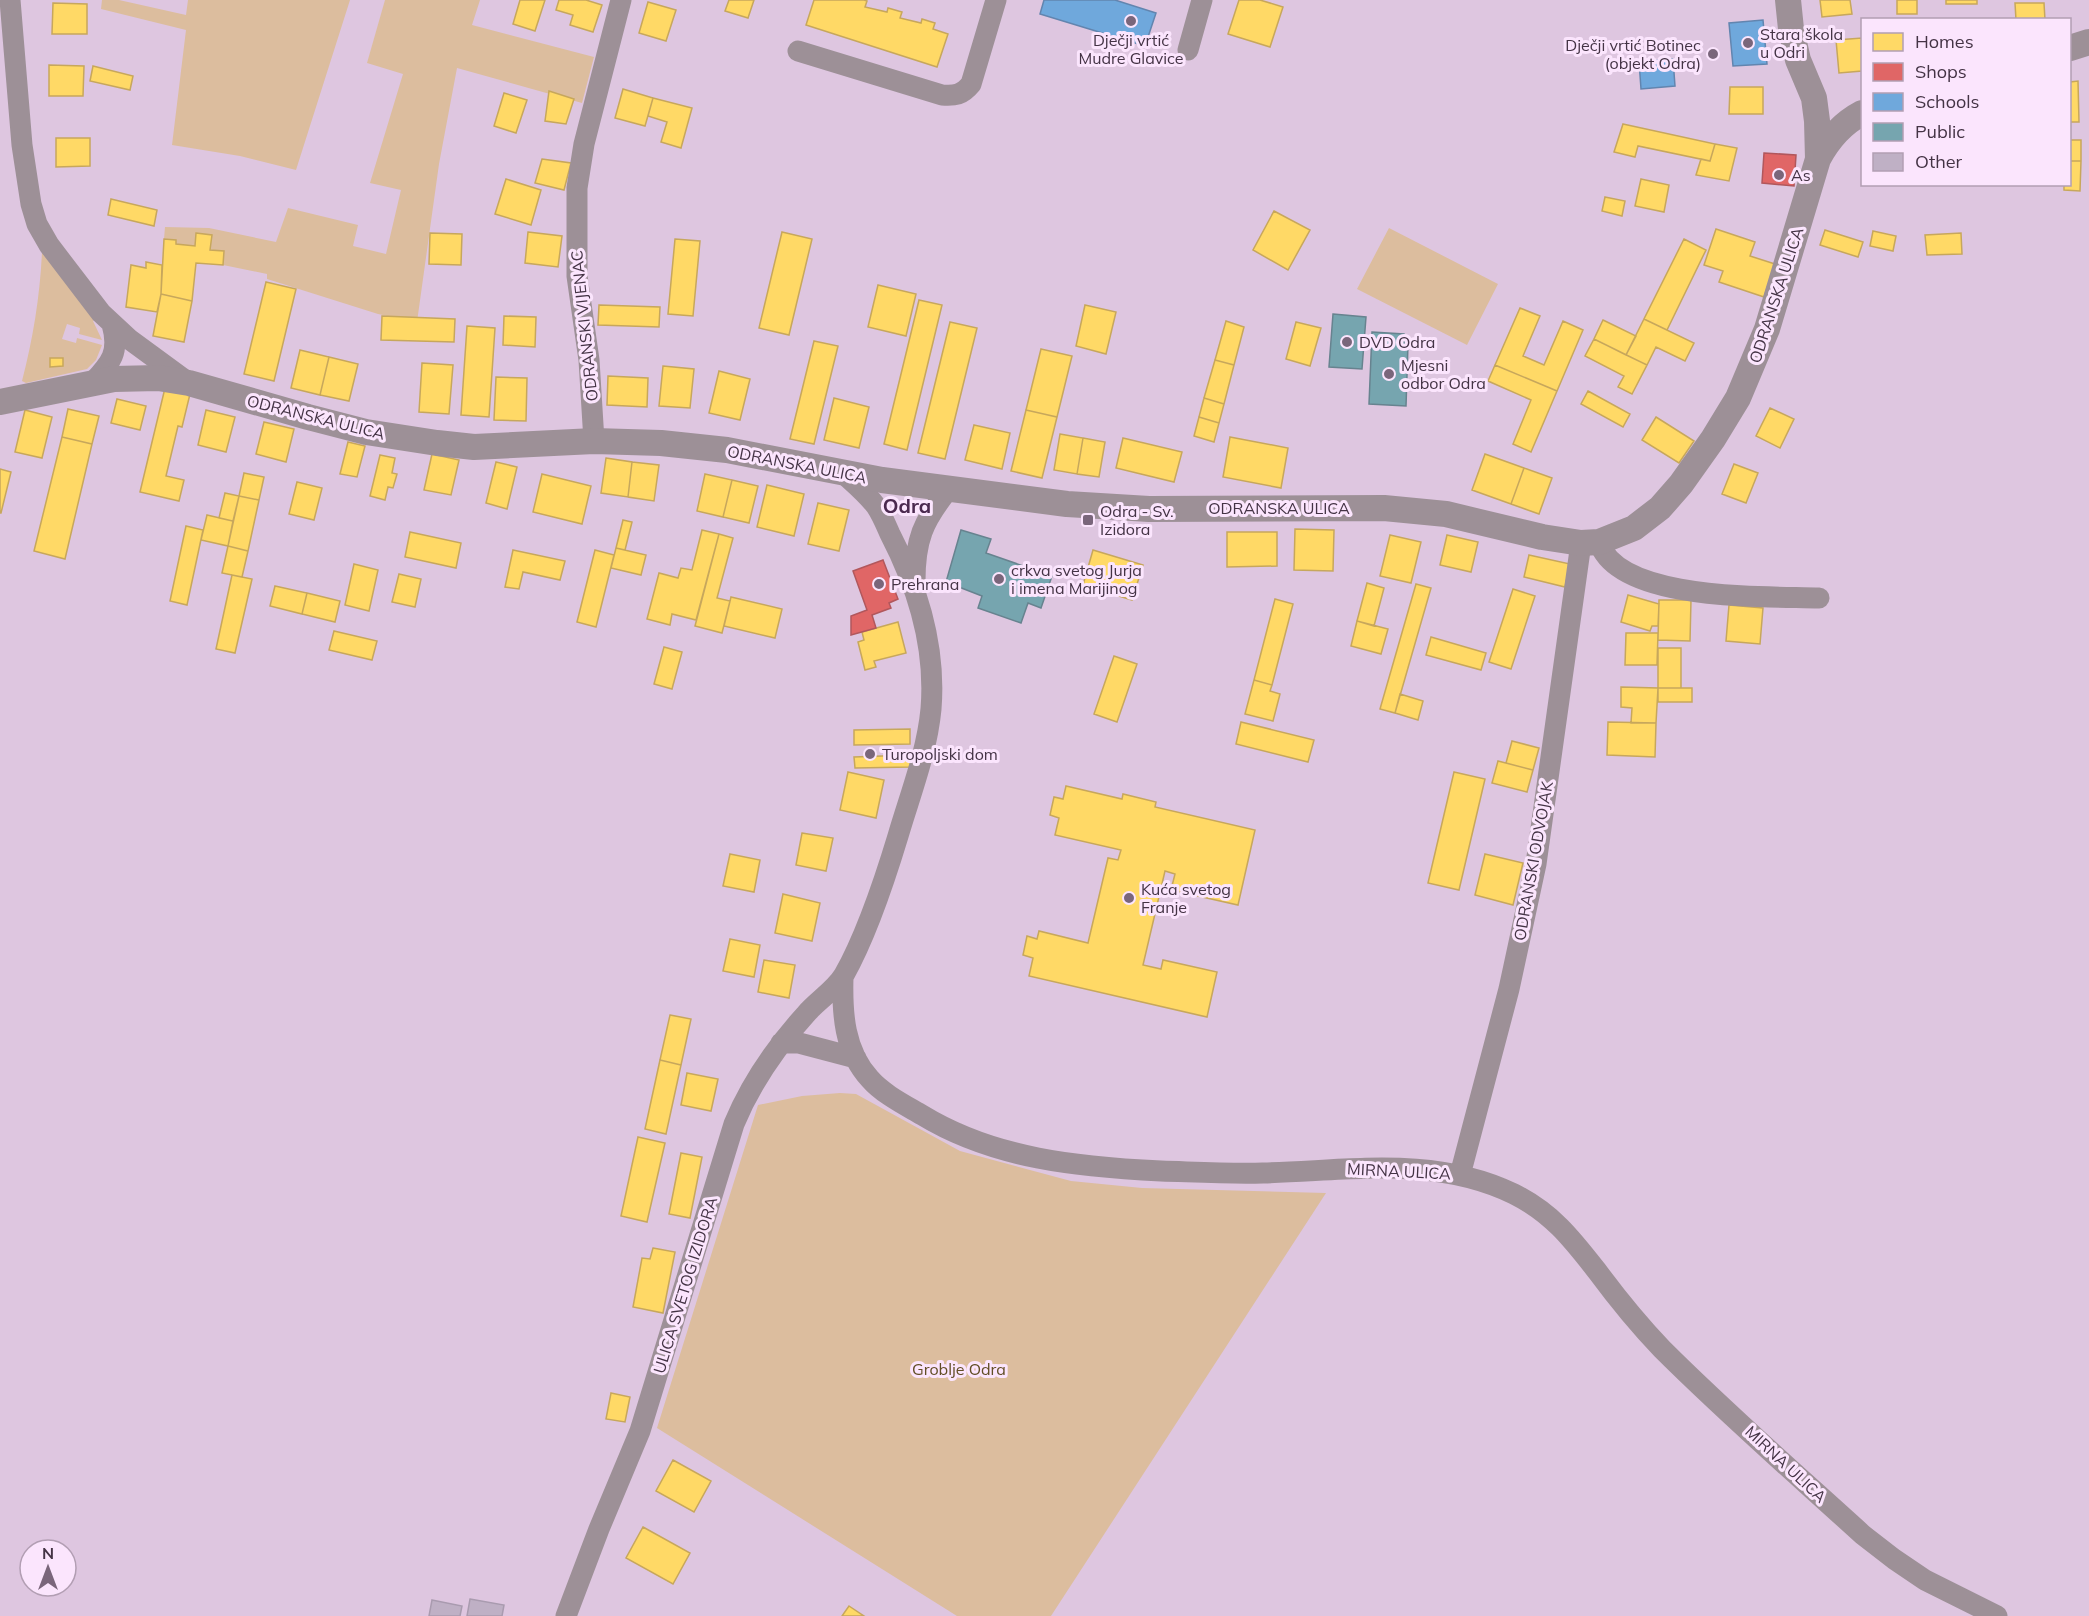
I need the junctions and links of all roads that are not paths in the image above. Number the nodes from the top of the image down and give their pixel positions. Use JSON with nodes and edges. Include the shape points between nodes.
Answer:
{"nodes":[{"id":1,"x":10,"y":0,"type":"edge"},
{"id":2,"x":621,"y":0,"type":"edge"},
{"id":3,"x":996,"y":0,"type":"edge"},
{"id":4,"x":1202,"y":0,"type":"edge"},
{"id":5,"x":1788,"y":0,"type":"edge"},
{"id":6,"x":2089,"y":42,"type":"edge"},
{"id":7,"x":2071,"y":48,"type":"edge"},
{"id":8,"x":1188,"y":50,"type":"dead end"},
{"id":9,"x":798,"y":51,"type":"dead end"},
{"id":10,"x":1814,"y":98,"type":"junction"},
{"id":11,"x":1861,"y":112,"type":"edge"},
{"id":12,"x":1861,"y":113,"type":"edge"},
{"id":13,"x":1818,"y":159,"type":"junction"},
{"id":14,"x":112,"y":324,"type":"junction"},
{"id":15,"x":93,"y":382,"type":"junction"},
{"id":16,"x":189,"y":383,"type":"junction"},
{"id":17,"x":0,"y":402,"type":"edge"},
{"id":18,"x":594,"y":441,"type":"junction"},
{"id":19,"x":844,"y":474,"type":"junction"},
{"id":20,"x":948,"y":490,"type":"junction"},
{"id":21,"x":1590,"y":542,"type":"junction"},
{"id":22,"x":915,"y":594,"type":"junction"},
{"id":23,"x":1819,"y":598,"type":"dead end"},
{"id":24,"x":843,"y":977,"type":"junction"},
{"id":25,"x":781,"y":1043,"type":"junction"},
{"id":26,"x":856,"y":1058,"type":"junction"},
{"id":27,"x":1460,"y":1175,"type":"junction"},
{"id":28,"x":566,"y":1616,"type":"edge"},
{"id":29,"x":1997,"y":1616,"type":"edge"}],
"edges":[{"from":1,"to":14,"type":"street","via":[[22,145],[37,224],[74,279]]},
{"from":2,"to":18,"type":"street","name":"ODRANSKI VIJENAC","via":[[584,144],[577,188],[577,276],[589,360]]},
{"from":3,"to":9,"type":"street","via":[[971,84],[955,96]]},
{"from":4,"to":8,"type":"street"},
{"from":5,"to":10,"type":"street","via":[[1798,60]]},
{"from":6,"to":7,"type":"street"},
{"from":10,"to":11,"type":"street","via":[[1838,110]]},
{"from":10,"to":13,"type":"street"},
{"from":12,"to":13,"type":"street","name":"ODRANSKA ULICA","via":[[1844,126]]},
{"from":13,"to":21,"type":"street","name":"ODRANSKA ULICA","via":[[1767,329],[1738,399],[1660,508],[1634,528]]},
{"from":14,"to":15,"type":"street","via":[[116,348]]},
{"from":14,"to":16,"type":"street"},
{"from":15,"to":16,"type":"street","name":"ODRANSKA ULICA","via":[[136,377]]},
{"from":15,"to":17,"type":"street","name":"ODRANSKA ULICA"},
{"from":16,"to":18,"type":"street","name":"ODRANSKA ULICA","via":[[366,432],[437,443],[474,447]]},
{"from":18,"to":19,"type":"street","name":"ODRANSKA ULICA","via":[[716,448]]},
{"from":19,"to":20,"type":"street","name":"ODRANSKA ULICA"},
{"from":19,"to":22,"type":"street","via":[[876,507],[905,564]]},
{"from":20,"to":21,"type":"street","name":"ODRANSKA ULICA","via":[[1108,508],[1424,511],[1542,537]]},
{"from":20,"to":22,"type":"street","via":[[928,517],[920,536]]},
{"from":21,"to":23,"type":"street","via":[[1618,567],[1661,585],[1706,593]]},
{"from":21,"to":27,"type":"street","name":"ODRANSKI ODVOJAK","via":[[1536,864],[1509,989]]},
{"from":22,"to":24,"type":"street","via":[[927,632],[930,658],[926,738],[888,870]]},
{"from":24,"to":25,"type":"street","name":"ULICA SVETOG IZIDORA"},
{"from":24,"to":26,"type":"street","name":"MIRNA ULICA","via":[[842,1011]]},
{"from":25,"to":26,"type":"street","via":[[799,1043]]},
{"from":25,"to":28,"type":"street","name":"ULICA SVETOG IZIDORA","via":[[742,1103],[734,1124],[640,1431]]},
{"from":26,"to":27,"type":"street","name":"MIRNA ULICA","via":[[870,1080],[942,1127],[994,1147],[1064,1163],[1220,1173],[1377,1167]]},
{"from":27,"to":29,"type":"street","name":"MIRNA ULICA","via":[[1510,1192],[1540,1208],[1573,1239],[1661,1348],[1863,1535],[1925,1580]]}]}
